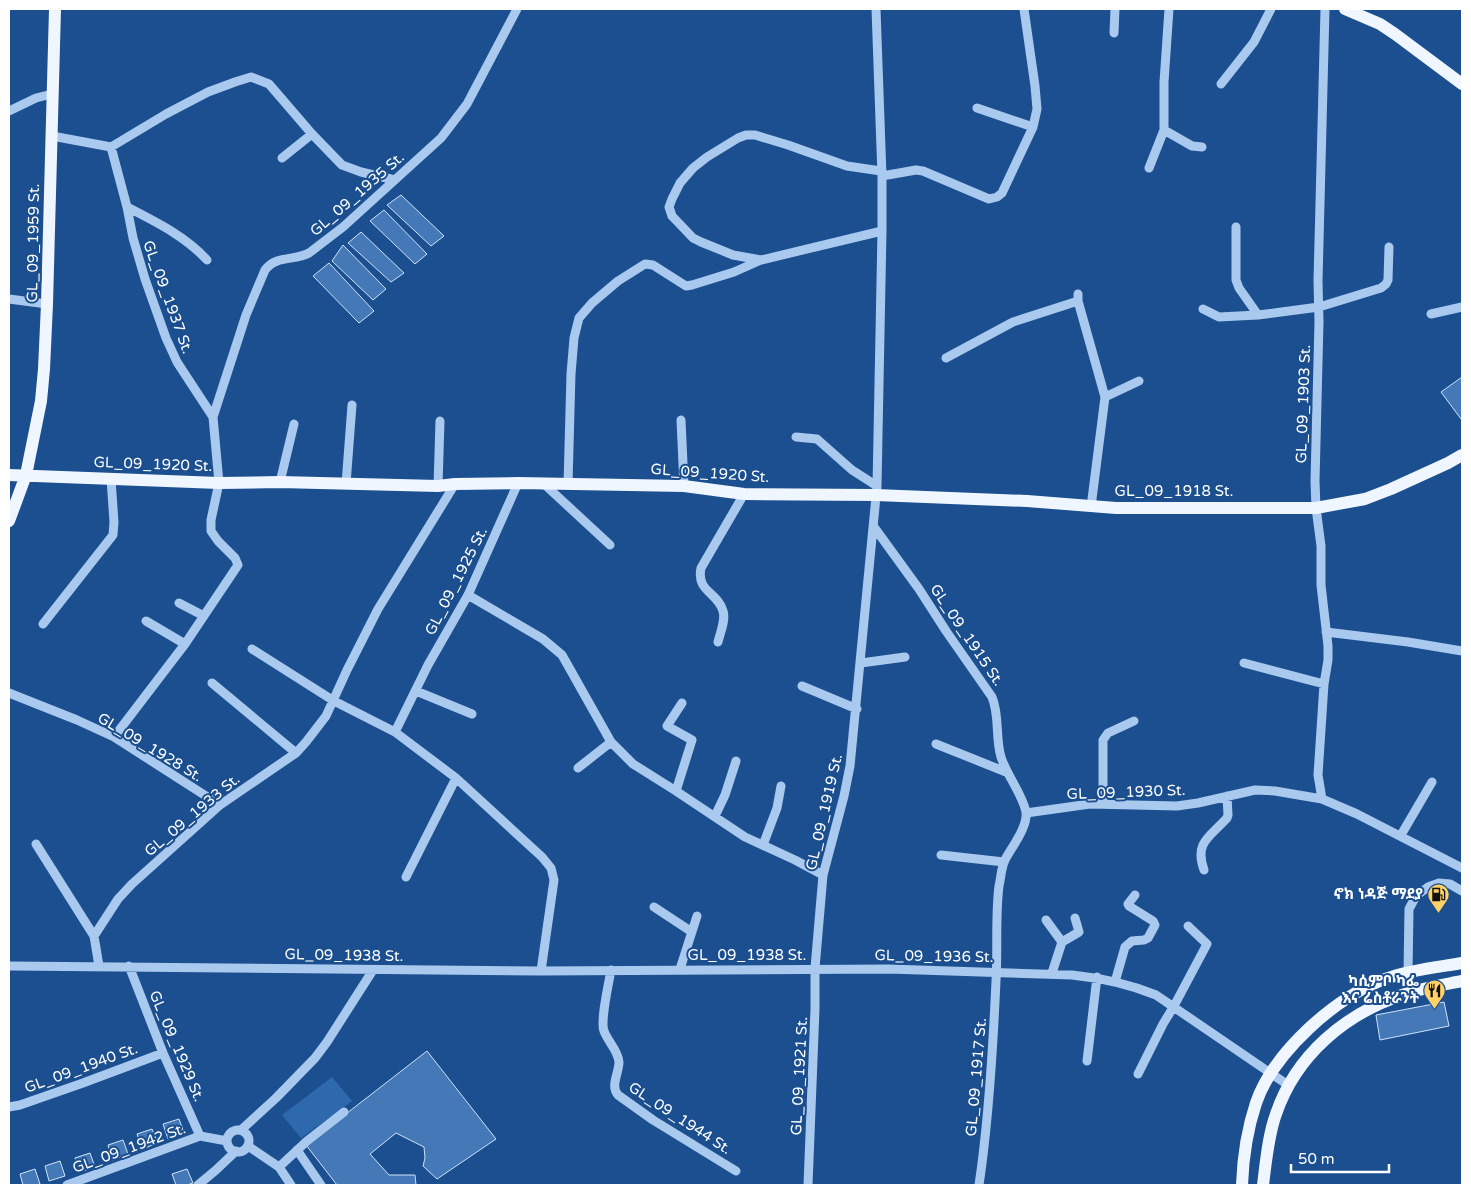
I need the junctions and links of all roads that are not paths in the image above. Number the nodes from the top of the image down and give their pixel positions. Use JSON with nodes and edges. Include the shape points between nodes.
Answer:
{"nodes":[{"id":1,"x":55,"y":9,"type":"edge"},
{"id":2,"x":517,"y":9,"type":"edge"},
{"id":3,"x":876,"y":9,"type":"edge"},
{"id":4,"x":1024,"y":9,"type":"edge"},
{"id":5,"x":1114,"y":9,"type":"edge"},
{"id":6,"x":1169,"y":9,"type":"edge"},
{"id":7,"x":1271,"y":9,"type":"edge"},
{"id":8,"x":1325,"y":9,"type":"edge"},
{"id":9,"x":1345,"y":9,"type":"edge"},
{"id":10,"x":1114,"y":33,"type":"dead end"},
{"id":11,"x":1462,"y":83,"type":"edge"},
{"id":12,"x":1221,"y":84,"type":"dead end"},
{"id":13,"x":52,"y":94,"type":"junction"},
{"id":14,"x":977,"y":108,"type":"dead end"},
{"id":15,"x":9,"y":111,"type":"edge"},
{"id":16,"x":1033,"y":127,"type":"junction"},
{"id":17,"x":1164,"y":130,"type":"junction"},
{"id":18,"x":312,"y":134,"type":"junction"},
{"id":19,"x":52,"y":136,"type":"junction"},
{"id":20,"x":111,"y":147,"type":"junction"},
{"id":21,"x":1202,"y":147,"type":"dead end"},
{"id":22,"x":282,"y":158,"type":"dead end"},
{"id":23,"x":1149,"y":168,"type":"dead end"},
{"id":24,"x":882,"y":174,"type":"junction"},
{"id":25,"x":395,"y":180,"type":"junction"},
{"id":26,"x":127,"y":206,"type":"junction"},
{"id":27,"x":1236,"y":226,"type":"dead end"},
{"id":28,"x":882,"y":231,"type":"junction"},
{"id":29,"x":1389,"y":247,"type":"dead end"},
{"id":30,"x":207,"y":260,"type":"dead end"},
{"id":31,"x":761,"y":260,"type":"junction"},
{"id":32,"x":9,"y":299,"type":"edge"},
{"id":33,"x":47,"y":304,"type":"junction"},
{"id":34,"x":1319,"y":307,"type":"junction"},
{"id":35,"x":1462,"y":307,"type":"edge"},
{"id":36,"x":1203,"y":309,"type":"dead end"},
{"id":37,"x":1431,"y":314,"type":"dead end"},
{"id":38,"x":1258,"y":315,"type":"junction"},
{"id":39,"x":946,"y":358,"type":"dead end"},
{"id":40,"x":1139,"y":381,"type":"dead end"},
{"id":41,"x":1105,"y":397,"type":"junction"},
{"id":42,"x":352,"y":405,"type":"dead end"},
{"id":43,"x":213,"y":417,"type":"junction"},
{"id":44,"x":681,"y":420,"type":"dead end"},
{"id":45,"x":440,"y":421,"type":"dead end"},
{"id":46,"x":294,"y":424,"type":"dead end"},
{"id":47,"x":796,"y":437,"type":"dead end"},
{"id":48,"x":1462,"y":454,"type":"edge"},
{"id":49,"x":9,"y":475,"type":"edge"},
{"id":50,"x":26,"y":475,"type":"junction"},
{"id":51,"x":112,"y":479,"type":"junction"},
{"id":52,"x":280,"y":482,"type":"junction"},
{"id":53,"x":219,"y":483,"type":"junction"},
{"id":54,"x":518,"y":483,"type":"junction"},
{"id":55,"x":543,"y":483,"type":"junction"},
{"id":56,"x":346,"y":484,"type":"junction"},
{"id":57,"x":455,"y":484,"type":"junction"},
{"id":58,"x":568,"y":484,"type":"junction"},
{"id":59,"x":438,"y":486,"type":"junction"},
{"id":60,"x":684,"y":486,"type":"junction"},
{"id":61,"x":876,"y":491,"type":"junction"},
{"id":62,"x":744,"y":494,"type":"junction"},
{"id":63,"x":1091,"y":506,"type":"junction"},
{"id":64,"x":1316,"y":508,"type":"junction"},
{"id":65,"x":9,"y":521,"type":"edge"},
{"id":66,"x":874,"y":527,"type":"junction"},
{"id":67,"x":610,"y":545,"type":"dead end"},
{"id":68,"x":468,"y":596,"type":"junction"},
{"id":69,"x":179,"y":603,"type":"dead end"},
{"id":70,"x":204,"y":616,"type":"junction"},
{"id":71,"x":146,"y":621,"type":"dead end"},
{"id":72,"x":43,"y":624,"type":"dead end"},
{"id":73,"x":1326,"y":632,"type":"junction"},
{"id":74,"x":718,"y":642,"type":"dead end"},
{"id":75,"x":185,"y":644,"type":"junction"},
{"id":76,"x":252,"y":649,"type":"dead end"},
{"id":77,"x":1462,"y":651,"type":"edge"},
{"id":78,"x":905,"y":657,"type":"dead end"},
{"id":79,"x":861,"y":663,"type":"junction"},
{"id":80,"x":1244,"y":663,"type":"dead end"},
{"id":81,"x":212,"y":683,"type":"dead end"},
{"id":82,"x":1324,"y":684,"type":"junction"},
{"id":83,"x":802,"y":686,"type":"dead end"},
{"id":84,"x":416,"y":691,"type":"junction"},
{"id":85,"x":9,"y":693,"type":"edge"},
{"id":86,"x":334,"y":701,"type":"junction"},
{"id":87,"x":682,"y":703,"type":"dead end"},
{"id":88,"x":857,"y":709,"type":"junction"},
{"id":89,"x":472,"y":714,"type":"dead end"},
{"id":90,"x":1134,"y":720,"type":"dead end"},
{"id":91,"x":395,"y":732,"type":"junction"},
{"id":92,"x":114,"y":737,"type":"junction"},
{"id":93,"x":611,"y":742,"type":"junction"},
{"id":94,"x":936,"y":744,"type":"dead end"},
{"id":95,"x":296,"y":753,"type":"junction"},
{"id":96,"x":736,"y":760,"type":"dead end"},
{"id":97,"x":578,"y":768,"type":"dead end"},
{"id":98,"x":1006,"y":772,"type":"junction"},
{"id":99,"x":456,"y":778,"type":"junction"},
{"id":100,"x":1432,"y":782,"type":"dead end"},
{"id":101,"x":780,"y":786,"type":"dead end"},
{"id":102,"x":676,"y":791,"type":"junction"},
{"id":103,"x":1227,"y":796,"type":"junction"},
{"id":104,"x":1322,"y":799,"type":"junction"},
{"id":105,"x":1103,"y":804,"type":"junction"},
{"id":106,"x":220,"y":806,"type":"junction"},
{"id":107,"x":1026,"y":813,"type":"junction"},
{"id":108,"x":715,"y":816,"type":"junction"},
{"id":109,"x":1401,"y":835,"type":"junction"},
{"id":110,"x":36,"y":844,"type":"dead end"},
{"id":111,"x":763,"y":845,"type":"junction"},
{"id":112,"x":941,"y":855,"type":"dead end"},
{"id":113,"x":1004,"y":862,"type":"junction"},
{"id":114,"x":1462,"y":868,"type":"edge"},
{"id":115,"x":1204,"y":870,"type":"dead end"},
{"id":116,"x":823,"y":875,"type":"junction"},
{"id":117,"x":406,"y":877,"type":"dead end"},
{"id":118,"x":1462,"y":891,"type":"edge"},
{"id":119,"x":1135,"y":895,"type":"dead end"},
{"id":120,"x":654,"y":908,"type":"dead end"},
{"id":121,"x":697,"y":916,"type":"dead end"},
{"id":122,"x":1075,"y":918,"type":"dead end"},
{"id":123,"x":1046,"y":920,"type":"dead end"},
{"id":124,"x":1188,"y":926,"type":"dead end"},
{"id":125,"x":692,"y":932,"type":"junction"},
{"id":126,"x":94,"y":936,"type":"junction"},
{"id":127,"x":1062,"y":942,"type":"junction"},
{"id":128,"x":1462,"y":962,"type":"edge"},
{"id":129,"x":9,"y":966,"type":"edge"},
{"id":130,"x":99,"y":966,"type":"junction"},
{"id":131,"x":129,"y":966,"type":"junction"},
{"id":132,"x":815,"y":968,"type":"junction"},
{"id":133,"x":680,"y":969,"type":"junction"},
{"id":134,"x":373,"y":970,"type":"junction"},
{"id":135,"x":611,"y":970,"type":"junction"},
{"id":136,"x":541,"y":971,"type":"junction"},
{"id":137,"x":997,"y":971,"type":"junction"},
{"id":138,"x":1052,"y":973,"type":"junction"},
{"id":139,"x":1408,"y":973,"type":"junction"},
{"id":140,"x":1097,"y":977,"type":"junction"},
{"id":141,"x":1462,"y":981,"type":"edge"},
{"id":142,"x":1115,"y":982,"type":"junction"},
{"id":143,"x":1174,"y":1006,"type":"junction"},
{"id":144,"x":163,"y":1053,"type":"junction"},
{"id":145,"x":1087,"y":1061,"type":"dead end"},
{"id":146,"x":1271,"y":1073,"type":"junction"},
{"id":147,"x":1138,"y":1074,"type":"dead end"},
{"id":148,"x":1288,"y":1085,"type":"junction"},
{"id":149,"x":9,"y":1107,"type":"edge"},
{"id":150,"x":344,"y":1112,"type":"dead end"},
{"id":151,"x":241,"y":1130,"type":"junction"},
{"id":152,"x":200,"y":1136,"type":"junction"},
{"id":153,"x":227,"y":1141,"type":"junction"},
{"id":154,"x":248,"y":1146,"type":"junction"},
{"id":155,"x":297,"y":1150,"type":"junction"},
{"id":156,"x":236,"y":1151,"type":"junction"},
{"id":157,"x":279,"y":1167,"type":"junction"},
{"id":158,"x":736,"y":1171,"type":"dead end"},
{"id":159,"x":67,"y":1185,"type":"edge"},
{"id":160,"x":198,"y":1185,"type":"edge"},
{"id":161,"x":291,"y":1185,"type":"edge"},
{"id":162,"x":321,"y":1185,"type":"edge"},
{"id":163,"x":808,"y":1185,"type":"edge"},
{"id":164,"x":979,"y":1185,"type":"edge"},
{"id":165,"x":1242,"y":1185,"type":"edge"},
{"id":166,"x":1262,"y":1185,"type":"edge"}],
"edges":[{"from":1,"to":13,"type":"main road","name":"GL_09_1959 St."},
{"from":2,"to":25,"type":"street","name":"GL_09_1935 St.","via":[[467,104],[441,138]]},
{"from":3,"to":24,"type":"street","name":"GL_09_1919 St."},
{"from":4,"to":16,"type":"street","via":[[1036,94]]},
{"from":5,"to":10,"type":"street"},
{"from":6,"to":17,"type":"street"},
{"from":7,"to":12,"type":"street","via":[[1254,42]]},
{"from":8,"to":34,"type":"street","name":"GL_09_1903 St."},
{"from":9,"to":11,"type":"main road","via":[[1380,24]]},
{"from":13,"to":15,"type":"street"},
{"from":13,"to":19,"type":"main road","name":"GL_09_1959 St."},
{"from":14,"to":16,"type":"street"},
{"from":16,"to":24,"type":"street","via":[[1002,193],[992,199],[923,170]]},
{"from":17,"to":21,"type":"street","via":[[1192,146]]},
{"from":17,"to":23,"type":"street"},
{"from":18,"to":20,"type":"street","via":[[269,84],[251,77],[208,92]]},
{"from":18,"to":22,"type":"street"},
{"from":18,"to":25,"type":"street","via":[[342,165]]},
{"from":19,"to":20,"type":"street"},
{"from":19,"to":33,"type":"main road","name":"GL_09_1959 St."},
{"from":20,"to":26,"type":"street","name":"GL_09_1937 St."},
{"from":24,"to":28,"type":"street","name":"GL_09_1919 St."},
{"from":24,"to":31,"type":"street","via":[[847,166],[754,135],[738,138],[707,157],[680,183],[669,207],[672,216],[701,242],[733,255]]},
{"from":25,"to":43,"type":"street","name":"GL_09_1935 St.","via":[[309,254],[276,261],[265,270],[246,315]]},
{"from":26,"to":30,"type":"street","name":"GL_09_1937 St.","via":[[181,237]]},
{"from":26,"to":43,"type":"street","name":"GL_09_1937 St.","via":[[145,279],[166,338],[177,362]]},
{"from":27,"to":38,"type":"street","via":[[1236,280]]},
{"from":28,"to":31,"type":"street"},
{"from":28,"to":61,"type":"street","name":"GL_09_1919 St."},
{"from":29,"to":34,"type":"street","via":[[1388,280],[1384,286]]},
{"from":31,"to":58,"type":"street","via":[[686,286],[654,265],[644,264],[592,302],[579,318],[574,338]]},
{"from":32,"to":33,"type":"street"},
{"from":33,"to":50,"type":"main road","name":"GL_09_1959 St.","via":[[41,402]]},
{"from":34,"to":38,"type":"street"},
{"from":34,"to":64,"type":"street","name":"GL_09_1903 St."},
{"from":35,"to":37,"type":"street"},
{"from":36,"to":38,"type":"street","via":[[1218,317]]},
{"from":39,"to":41,"type":"street","via":[[1013,322],[1078,298]]},
{"from":40,"to":41,"type":"street"},
{"from":41,"to":63,"type":"street"},
{"from":42,"to":56,"type":"street"},
{"from":43,"to":53,"type":"street"},
{"from":44,"to":60,"type":"street"},
{"from":45,"to":59,"type":"street"},
{"from":46,"to":52,"type":"street"},
{"from":47,"to":61,"type":"street","via":[[816,439]]},
{"from":48,"to":64,"type":"main road","name":"GL_09_1918 St.","via":[[1365,499]]},
{"from":49,"to":50,"type":"main road","name":"GL_09_1920 St."},
{"from":50,"to":51,"type":"main road","name":"GL_09_1920 St."},
{"from":50,"to":65,"type":"main road","name":"GL_09_1959 St."},
{"from":51,"to":53,"type":"main road","name":"GL_09_1920 St."},
{"from":51,"to":72,"type":"street","via":[[113,535]]},
{"from":52,"to":53,"type":"main road","name":"GL_09_1920 St."},
{"from":52,"to":56,"type":"main road","name":"GL_09_1920 St."},
{"from":53,"to":70,"type":"street","via":[[211,531],[236,558],[238,565]]},
{"from":54,"to":55,"type":"main road","name":"GL_09_1920 St."},
{"from":54,"to":57,"type":"main road","name":"GL_09_1920 St."},
{"from":54,"to":68,"type":"street","name":"GL_09_1925 St."},
{"from":55,"to":58,"type":"main road","name":"GL_09_1920 St."},
{"from":55,"to":67,"type":"street"},
{"from":56,"to":59,"type":"main road","name":"GL_09_1920 St."},
{"from":57,"to":59,"type":"main road","name":"GL_09_1920 St."},
{"from":57,"to":86,"type":"street","name":"GL_09_1933 St.","via":[[378,610]]},
{"from":58,"to":60,"type":"main road","name":"GL_09_1920 St."},
{"from":60,"to":62,"type":"main road","name":"GL_09_1920 St."},
{"from":61,"to":62,"type":"main road","name":"GL_09_1920 St."},
{"from":61,"to":63,"type":"main road","name":"GL_09_1918 St."},
{"from":61,"to":66,"type":"street","name":"GL_09_1919 St."},
{"from":62,"to":74,"type":"street","via":[[699,575],[701,583],[723,611]]},
{"from":63,"to":64,"type":"main road","name":"GL_09_1918 St."},
{"from":64,"to":73,"type":"street","name":"GL_09_1903 St."},
{"from":66,"to":79,"type":"street","name":"GL_09_1919 St."},
{"from":66,"to":98,"type":"street","name":"GL_09_1915 St.","via":[[992,697],[1000,755]]},
{"from":68,"to":84,"type":"street","name":"GL_09_1925 St."},
{"from":68,"to":93,"type":"street","via":[[543,639],[562,655]]},
{"from":69,"to":70,"type":"street"},
{"from":70,"to":75,"type":"street"},
{"from":71,"to":75,"type":"street"},
{"from":73,"to":77,"type":"street"},
{"from":73,"to":82,"type":"street","name":"GL_09_1903 St.","via":[[1328,660]]},
{"from":75,"to":92,"type":"street"},
{"from":76,"to":86,"type":"street"},
{"from":78,"to":79,"type":"street"},
{"from":79,"to":88,"type":"street","name":"GL_09_1919 St."},
{"from":80,"to":82,"type":"street"},
{"from":81,"to":95,"type":"street"},
{"from":82,"to":104,"type":"street","name":"GL_09_1903 St.","via":[[1318,775]]},
{"from":83,"to":88,"type":"street"},
{"from":84,"to":89,"type":"street"},
{"from":84,"to":91,"type":"street","name":"GL_09_1925 St."},
{"from":85,"to":92,"type":"street","name":"GL_09_1928 St."},
{"from":86,"to":91,"type":"street"},
{"from":86,"to":95,"type":"street","name":"GL_09_1933 St."},
{"from":87,"to":102,"type":"street","via":[[667,726],[692,740]]},
{"from":88,"to":116,"type":"street","name":"GL_09_1919 St.","via":[[849,778]]},
{"from":90,"to":105,"type":"street","via":[[1108,733],[1103,740]]},
{"from":91,"to":99,"type":"street"},
{"from":92,"to":106,"type":"street","name":"GL_09_1928 St."},
{"from":93,"to":97,"type":"street"},
{"from":93,"to":102,"type":"street","via":[[633,764]]},
{"from":94,"to":98,"type":"street"},
{"from":95,"to":106,"type":"street","name":"GL_09_1933 St."},
{"from":96,"to":108,"type":"street"},
{"from":98,"to":107,"type":"street","name":"GL_09_1915 St."},
{"from":99,"to":117,"type":"street"},
{"from":99,"to":136,"type":"street","via":[[550,868],[554,880]]},
{"from":100,"to":109,"type":"street"},
{"from":101,"to":111,"type":"street"},
{"from":102,"to":108,"type":"street"},
{"from":103,"to":104,"type":"street","name":"GL_09_1930 St.","via":[[1255,790]]},
{"from":103,"to":105,"type":"street","name":"GL_09_1930 St.","via":[[1177,806]]},
{"from":103,"to":115,"type":"street","via":[[1227,818],[1202,845],[1200,852]]},
{"from":104,"to":109,"type":"street","name":"GL_09_1930 St."},
{"from":105,"to":107,"type":"street","name":"GL_09_1930 St."},
{"from":106,"to":126,"type":"street","name":"GL_09_1933 St.","via":[[118,899]]},
{"from":107,"to":113,"type":"street","via":[[1024,824]]},
{"from":108,"to":111,"type":"street"},
{"from":109,"to":114,"type":"street","name":"GL_09_1930 St."},
{"from":110,"to":126,"type":"street"},
{"from":111,"to":116,"type":"street"},
{"from":112,"to":113,"type":"street"},
{"from":113,"to":137,"type":"street","via":[[996,917]]},
{"from":116,"to":132,"type":"street","name":"GL_09_1919 St."},
{"from":118,"to":139,"type":"street","via":[[1450,884],[1439,883],[1428,886],[1416,896],[1409,909]]},
{"from":119,"to":142,"type":"street","via":[[1129,906],[1155,925],[1148,938],[1132,941],[1125,947]]},
{"from":120,"to":125,"type":"street","name":"GL_09_1938 St."},
{"from":121,"to":125,"type":"street","name":"GL_09_1938 St."},
{"from":122,"to":127,"type":"street","via":[[1079,932]]},
{"from":123,"to":127,"type":"street"},
{"from":124,"to":143,"type":"street","via":[[1207,944]]},
{"from":125,"to":133,"type":"street","name":"GL_09_1938 St."},
{"from":126,"to":130,"type":"street"},
{"from":127,"to":138,"type":"street"},
{"from":128,"to":139,"type":"main road"},
{"from":129,"to":130,"type":"street","name":"GL_09_1938 St."},
{"from":130,"to":131,"type":"street","name":"GL_09_1938 St."},
{"from":131,"to":134,"type":"street","name":"GL_09_1938 St."},
{"from":131,"to":144,"type":"street","name":"GL_09_1929 St."},
{"from":132,"to":133,"type":"street","name":"GL_09_1938 St."},
{"from":132,"to":137,"type":"street","name":"GL_09_1936 St."},
{"from":132,"to":163,"type":"street","name":"GL_09_1921 St."},
{"from":133,"to":135,"type":"street","name":"GL_09_1938 St."},
{"from":134,"to":136,"type":"street","name":"GL_09_1938 St."},
{"from":134,"to":151,"type":"street","via":[[315,1058]]},
{"from":135,"to":136,"type":"street","name":"GL_09_1938 St."},
{"from":135,"to":158,"type":"street","name":"GL_09_1944 St.","via":[[603,1028],[618,1058],[614,1092]]},
{"from":137,"to":138,"type":"street","name":"GL_09_1936 St."},
{"from":137,"to":164,"type":"street","name":"GL_09_1917 St."},
{"from":138,"to":140,"type":"street","name":"GL_09_1936 St."},
{"from":139,"to":146,"type":"main road","via":[[1388,977],[1341,1002],[1302,1035]]},
{"from":140,"to":142,"type":"street","name":"GL_09_1936 St."},
{"from":140,"to":145,"type":"street"},
{"from":141,"to":148,"type":"main road","via":[[1404,994],[1360,1013],[1315,1049]]},
{"from":142,"to":143,"type":"street","name":"GL_09_1936 St.","via":[[1156,995]]},
{"from":143,"to":146,"type":"street","name":"GL_09_1936 St."},
{"from":143,"to":147,"type":"street"},
{"from":144,"to":149,"type":"street","name":"GL_09_1940 St.","via":[[83,1084]]},
{"from":144,"to":152,"type":"street","name":"GL_09_1929 St."},
{"from":146,"to":148,"type":"street","name":"GL_09_1936 St."},
{"from":146,"to":165,"type":"main road","via":[[1256,1102],[1248,1132]]},
{"from":148,"to":166,"type":"main road","via":[[1272,1128]]},
{"from":150,"to":155,"type":"street"},
{"from":151,"to":153,"type":"street","via":[[232,1132]]},
{"from":151,"to":154,"type":"street","via":[[248,1136]]},
{"from":152,"to":153,"type":"street"},
{"from":152,"to":159,"type":"street","name":"GL_09_1942 St."},
{"from":153,"to":156,"type":"street","via":[[228,1146]]},
{"from":154,"to":156,"type":"street"},
{"from":154,"to":157,"type":"street"},
{"from":155,"to":157,"type":"street"},
{"from":155,"to":162,"type":"street"},
{"from":156,"to":160,"type":"street"},
{"from":157,"to":161,"type":"street"}]}
